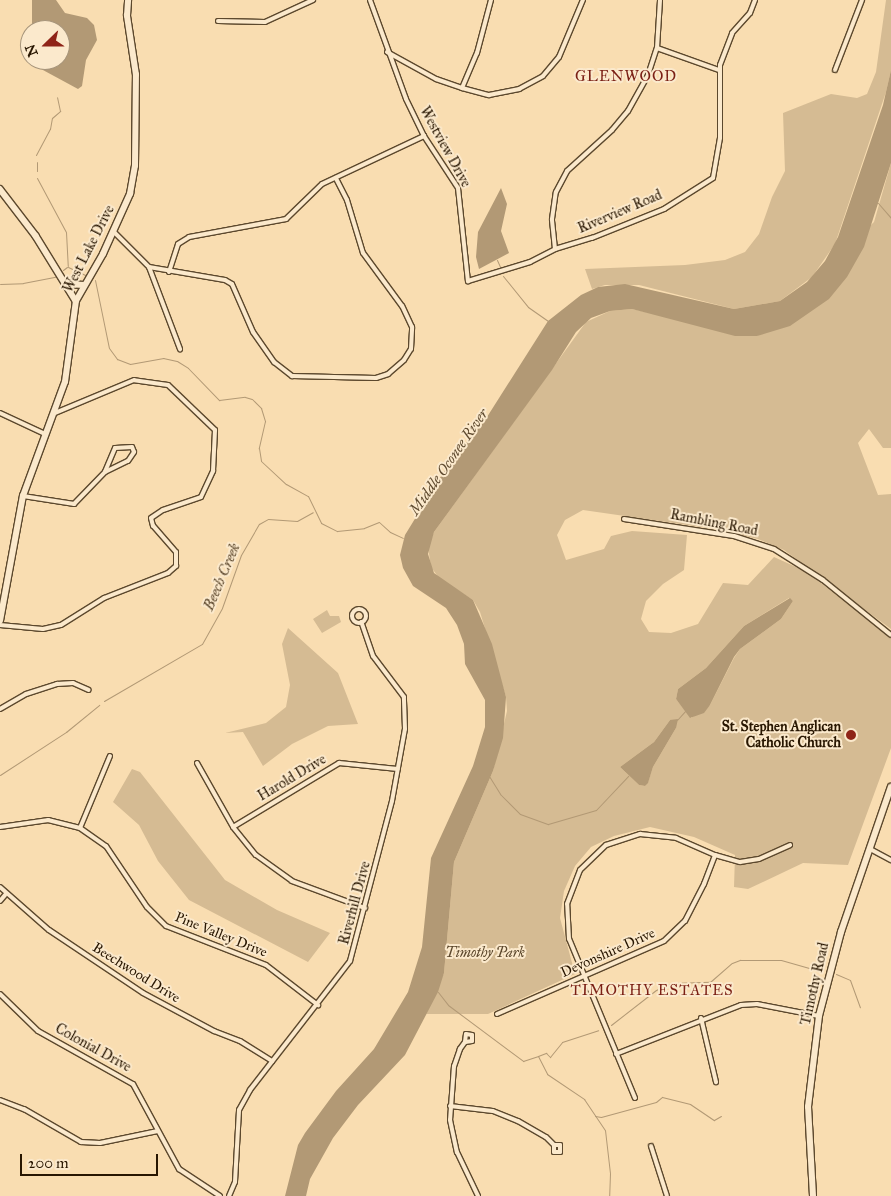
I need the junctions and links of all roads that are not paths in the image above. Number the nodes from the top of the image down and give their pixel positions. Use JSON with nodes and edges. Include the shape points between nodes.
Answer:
{"nodes":[{"id":1,"x":128,"y":0,"type":"edge"},
{"id":2,"x":313,"y":0,"type":"edge"},
{"id":3,"x":370,"y":0,"type":"edge"},
{"id":4,"x":492,"y":0,"type":"edge"},
{"id":5,"x":583,"y":0,"type":"edge"},
{"id":6,"x":660,"y":0,"type":"edge"},
{"id":7,"x":755,"y":0,"type":"edge"},
{"id":8,"x":862,"y":0,"type":"edge"},
{"id":9,"x":218,"y":21,"type":"dead end"},
{"id":10,"x":657,"y":48,"type":"junction"},
{"id":11,"x":387,"y":52,"type":"junction"},
{"id":12,"x":720,"y":70,"type":"junction"},
{"id":13,"x":835,"y":70,"type":"dead end"},
{"id":14,"x":462,"y":88,"type":"junction"},
{"id":15,"x":424,"y":136,"type":"junction"},
{"id":16,"x":336,"y":178,"type":"junction"},
{"id":17,"x":0,"y":188,"type":"edge"},
{"id":18,"x":114,"y":232,"type":"junction"},
{"id":19,"x":555,"y":249,"type":"junction"},
{"id":20,"x":149,"y":267,"type":"junction"},
{"id":21,"x":169,"y":272,"type":"junction"},
{"id":22,"x":468,"y":281,"type":"joint"},
{"id":23,"x":66,"y":284,"type":"junction"},
{"id":24,"x":84,"y":285,"type":"junction"},
{"id":25,"x":76,"y":301,"type":"junction"},
{"id":26,"x":180,"y":349,"type":"dead end"},
{"id":27,"x":55,"y":412,"type":"junction"},
{"id":28,"x":0,"y":413,"type":"edge"},
{"id":29,"x":45,"y":434,"type":"junction"},
{"id":30,"x":105,"y":472,"type":"junction"},
{"id":31,"x":23,"y":496,"type":"junction"},
{"id":32,"x":624,"y":519,"type":"dead end"},
{"id":33,"x":0,"y":621,"type":"edge"},
{"id":34,"x":361,"y":622,"type":"dead end"},
{"id":35,"x":0,"y":625,"type":"edge"},
{"id":36,"x":891,"y":635,"type":"edge"},
{"id":37,"x":89,"y":690,"type":"dead end"},
{"id":38,"x":0,"y":708,"type":"edge"},
{"id":39,"x":110,"y":756,"type":"dead end"},
{"id":40,"x":197,"y":763,"type":"dead end"},
{"id":41,"x":398,"y":769,"type":"junction"},
{"id":42,"x":891,"y":787,"type":"edge"},
{"id":43,"x":0,"y":827,"type":"edge"},
{"id":44,"x":233,"y":827,"type":"junction"},
{"id":45,"x":80,"y":828,"type":"junction"},
{"id":46,"x":790,"y":845,"type":"dead end"},
{"id":47,"x":870,"y":849,"type":"junction"},
{"id":48,"x":715,"y":855,"type":"junction"},
{"id":49,"x":891,"y":860,"type":"edge"},
{"id":50,"x":0,"y":887,"type":"edge"},
{"id":51,"x":5,"y":895,"type":"junction"},
{"id":52,"x":0,"y":901,"type":"edge"},
{"id":53,"x":365,"y":908,"type":"junction"},
{"id":54,"x":584,"y":977,"type":"junction"},
{"id":55,"x":0,"y":994,"type":"edge"},
{"id":56,"x":318,"y":1005,"type":"junction"},
{"id":57,"x":497,"y":1014,"type":"dead end"},
{"id":58,"x":819,"y":1016,"type":"junction"},
{"id":59,"x":701,"y":1018,"type":"junction"},
{"id":60,"x":465,"y":1042,"type":"dead end"},
{"id":61,"x":616,"y":1054,"type":"junction"},
{"id":62,"x":272,"y":1061,"type":"junction"},
{"id":63,"x":716,"y":1082,"type":"dead end"},
{"id":64,"x":635,"y":1098,"type":"dead end"},
{"id":65,"x":0,"y":1100,"type":"edge"},
{"id":66,"x":450,"y":1106,"type":"junction"},
{"id":67,"x":158,"y":1131,"type":"junction"},
{"id":68,"x":554,"y":1144,"type":"dead end"},
{"id":69,"x":651,"y":1146,"type":"dead end"},
{"id":70,"x":220,"y":1196,"type":"edge"},
{"id":71,"x":229,"y":1196,"type":"edge"},
{"id":72,"x":478,"y":1196,"type":"edge"},
{"id":73,"x":667,"y":1196,"type":"edge"},
{"id":74,"x":812,"y":1196,"type":"edge"}],
"edges":[{"from":1,"to":18,"type":"main road","name":"West Lake Drive","via":[[127,16],[136,75],[135,166],[130,194]]},
{"from":2,"to":9,"type":"street","via":[[265,22]]},
{"from":3,"to":11,"type":"street","name":"Westview Drive"},
{"from":4,"to":14,"type":"street","via":[[477,53]]},
{"from":5,"to":14,"type":"street","via":[[559,57],[543,76],[519,89],[489,95]]},
{"from":6,"to":10,"type":"street"},
{"from":7,"to":12,"type":"street","name":"Riverview Road","via":[[726,45]]},
{"from":8,"to":13,"type":"street"},
{"from":10,"to":12,"type":"street"},
{"from":10,"to":19,"type":"street","via":[[648,76],[628,111],[560,182],[552,219]]},
{"from":11,"to":14,"type":"street","via":[[436,79]]},
{"from":11,"to":15,"type":"street","name":"Westview Drive"},
{"from":12,"to":19,"type":"street","name":"Riverview Road","via":[[720,138],[713,178],[664,209]]},
{"from":15,"to":16,"type":"street"},
{"from":15,"to":22,"type":"street","name":"Westview Drive","via":[[458,188]]},
{"from":16,"to":21,"type":"street","via":[[313,191],[302,207],[286,219],[189,237],[178,244]]},
{"from":16,"to":21,"type":"street","via":[[347,200],[364,253],[402,306],[412,327],[411,349],[388,374],[364,380],[292,376],[274,362],[253,332],[232,284],[225,280]]},
{"from":17,"to":23,"type":"main road"},
{"from":18,"to":20,"type":"street"},
{"from":18,"to":24,"type":"main road","name":"West Lake Drive"},
{"from":19,"to":22,"type":"street","name":"Riverview Road","via":[[530,262]]},
{"from":20,"to":21,"type":"street"},
{"from":20,"to":26,"type":"street"},
{"from":23,"to":24,"type":"main road"},
{"from":23,"to":25,"type":"main road"},
{"from":24,"to":25,"type":"main road","name":"West Lake Drive"},
{"from":25,"to":27,"type":"main road","name":"West Lake Drive","via":[[65,382]]},
{"from":27,"to":29,"type":"main road","name":"West Lake Drive"},
{"from":27,"to":35,"type":"street","via":[[134,380],[168,386],[215,430],[213,471],[201,497],[154,513],[151,518],[153,526],[176,552],[176,566],[168,573],[104,598],[61,625],[43,629]]},
{"from":28,"to":29,"type":"street"},
{"from":29,"to":31,"type":"main road","name":"West Lake Drive"},
{"from":30,"to":30,"type":"street","via":[[128,461],[134,452],[132,446],[115,448]]},
{"from":30,"to":31,"type":"street","via":[[73,504]]},
{"from":31,"to":33,"type":"main road","name":"West Lake Drive"},
{"from":32,"to":36,"type":"street","name":"Rambling Road","via":[[714,532],[762,544],[810,571]]},
{"from":34,"to":41,"type":"street","name":"Riverhill Drive","via":[[373,656],[404,697],[405,729]]},
{"from":37,"to":38,"type":"street","via":[[73,683],[56,684],[26,694]]},
{"from":39,"to":45,"type":"street"},
{"from":40,"to":44,"type":"street"},
{"from":41,"to":44,"type":"street","name":"Harold Drive","via":[[339,764]]},
{"from":41,"to":53,"type":"street","name":"Riverhill Drive"},
{"from":42,"to":47,"type":"main road","name":"Timothy Road"},
{"from":43,"to":45,"type":"street","name":"Pine Valley Drive","via":[[48,820]]},
{"from":44,"to":53,"type":"street","via":[[256,855],[285,876],[315,892]]},
{"from":45,"to":56,"type":"street","name":"Pine Valley Drive","via":[[106,846],[147,907],[166,926],[266,965]]},
{"from":46,"to":48,"type":"street","via":[[750,861]]},
{"from":47,"to":49,"type":"street"},
{"from":47,"to":58,"type":"main road","name":"Timothy Road","via":[[834,954]]},
{"from":48,"to":54,"type":"street","name":"Devonshire Drive","via":[[704,884],[675,932],[653,948]]},
{"from":48,"to":54,"type":"street","via":[[693,843],[647,833],[614,841],[591,857],[575,878],[566,916],[568,939]]},
{"from":50,"to":51,"type":"street","name":"Beechwood Drive"},
{"from":51,"to":52,"type":"street"},
{"from":51,"to":62,"type":"street","name":"Beechwood Drive","via":[[49,930],[143,993],[214,1032],[240,1040]]},
{"from":53,"to":56,"type":"street","name":"Riverhill Drive","via":[[350,961]]},
{"from":54,"to":57,"type":"street","name":"Devonshire Drive"},
{"from":54,"to":61,"type":"street"},
{"from":55,"to":67,"type":"street","name":"Colonial Drive","via":[[38,1031],[133,1084],[143,1097]]},
{"from":56,"to":62,"type":"street","name":"Riverhill Drive"},
{"from":58,"to":59,"type":"street","via":[[749,1004]]},
{"from":58,"to":74,"type":"main road","name":"Timothy Road","via":[[808,1108]]},
{"from":59,"to":61,"type":"street"},
{"from":59,"to":63,"type":"street"},
{"from":60,"to":66,"type":"street","via":[[454,1066]]},
{"from":61,"to":64,"type":"street"},
{"from":62,"to":71,"type":"street","name":"Riverhill Drive","via":[[250,1090],[240,1110],[235,1182]]},
{"from":65,"to":67,"type":"street","via":[[24,1109],[81,1142],[100,1143]]},
{"from":66,"to":68,"type":"street","via":[[493,1111],[510,1117],[538,1131]]},
{"from":66,"to":72,"type":"street","via":[[454,1142]]},
{"from":67,"to":70,"type":"street","name":"Colonial Drive","via":[[179,1168]]},
{"from":69,"to":73,"type":"street"}]}
